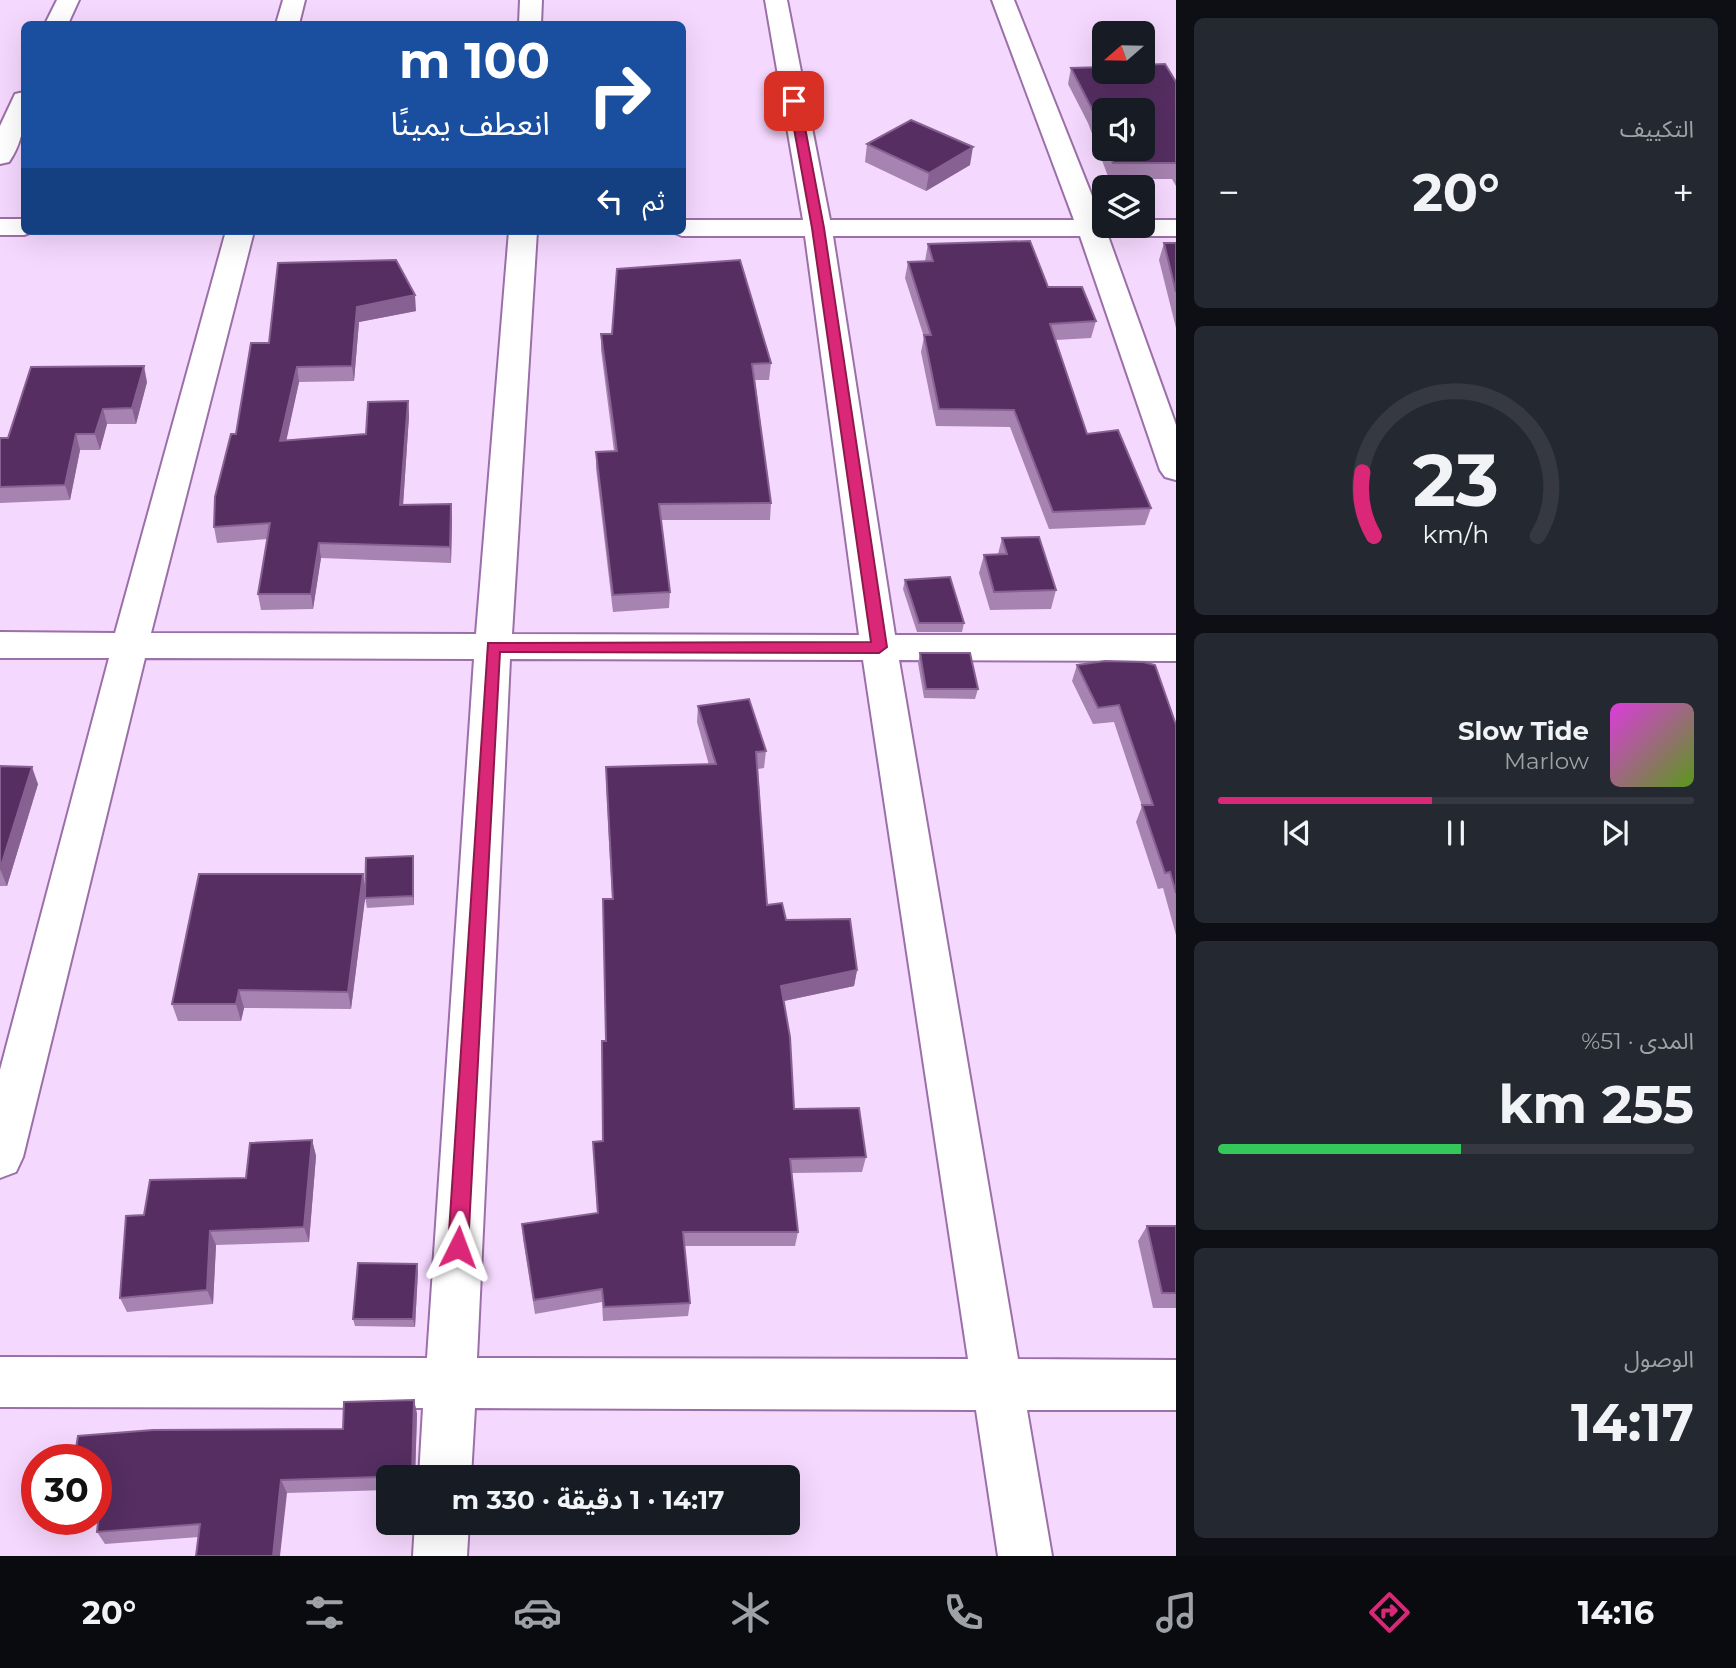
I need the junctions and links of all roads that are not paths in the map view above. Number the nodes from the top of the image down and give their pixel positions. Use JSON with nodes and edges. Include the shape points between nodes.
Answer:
{"nodes":[{"id":1,"x":68,"y":0,"type":"edge"},
{"id":2,"x":294,"y":0,"type":"edge"},
{"id":3,"x":531,"y":0,"type":"edge"},
{"id":4,"x":776,"y":0,"type":"edge"},
{"id":5,"x":1003,"y":0,"type":"edge"},
{"id":6,"x":58,"y":21,"type":"edge"},
{"id":7,"x":289,"y":21,"type":"edge"},
{"id":8,"x":530,"y":21,"type":"edge"},
{"id":9,"x":21,"y":106,"type":"edge"},
{"id":10,"x":0,"y":156,"type":"edge"},
{"id":11,"x":0,"y":227,"type":"edge"},
{"id":12,"x":21,"y":227,"type":"edge"},
{"id":13,"x":686,"y":228,"type":"edge"},
{"id":14,"x":818,"y":228,"type":"junction"},
{"id":15,"x":1091,"y":228,"type":"junction"},
{"id":16,"x":1176,"y":228,"type":"edge"},
{"id":17,"x":239,"y":235,"type":"edge"},
{"id":18,"x":523,"y":235,"type":"edge"},
{"id":19,"x":1176,"y":470,"type":"edge"},
{"id":20,"x":0,"y":645,"type":"edge"},
{"id":21,"x":130,"y":645,"type":"junction"},
{"id":22,"x":493,"y":646,"type":"junction"},
{"id":23,"x":879,"y":647,"type":"junction"},
{"id":24,"x":1176,"y":648,"type":"edge"},
{"id":25,"x":0,"y":1157,"type":"edge"},
{"id":26,"x":0,"y":1382,"type":"edge"},
{"id":27,"x":450,"y":1383,"type":"junction"},
{"id":28,"x":998,"y":1384,"type":"junction"},
{"id":29,"x":1176,"y":1385,"type":"edge"},
{"id":30,"x":445,"y":1465,"type":"edge"},
{"id":31,"x":441,"y":1535,"type":"edge"},
{"id":32,"x":440,"y":1556,"type":"edge"},
{"id":33,"x":1026,"y":1556,"type":"edge"}],
"edges":[{"from":1,"to":6,"type":"street"},
{"from":2,"to":7,"type":"street"},
{"from":3,"to":8,"type":"street"},
{"from":4,"to":14,"type":"street"},
{"from":5,"to":15,"type":"street"},
{"from":9,"to":10,"type":"street"},
{"from":11,"to":12,"type":"street"},
{"from":13,"to":14,"type":"street"},
{"from":14,"to":15,"type":"street"},
{"from":14,"to":23,"type":"street"},
{"from":15,"to":16,"type":"street"},
{"from":15,"to":19,"type":"street"},
{"from":17,"to":21,"type":"street"},
{"from":18,"to":22,"type":"street"},
{"from":20,"to":21,"type":"street"},
{"from":21,"to":22,"type":"street"},
{"from":21,"to":25,"type":"street"},
{"from":22,"to":23,"type":"street"},
{"from":22,"to":27,"type":"street"},
{"from":23,"to":24,"type":"street"},
{"from":23,"to":28,"type":"street"},
{"from":26,"to":27,"type":"street"},
{"from":27,"to":28,"type":"street"},
{"from":27,"to":30,"type":"street"},
{"from":28,"to":29,"type":"street"},
{"from":28,"to":33,"type":"street"},
{"from":31,"to":32,"type":"street"}]}
